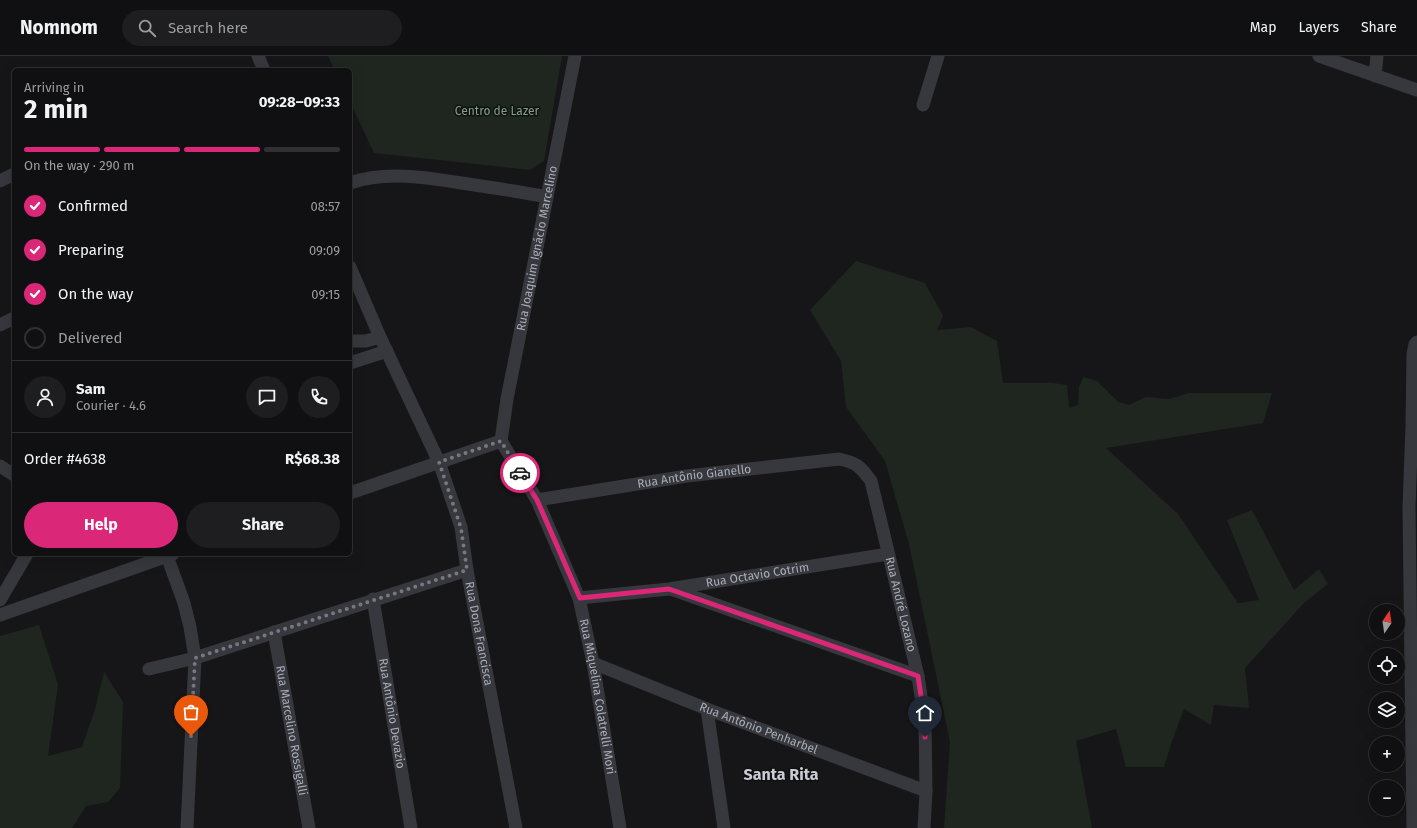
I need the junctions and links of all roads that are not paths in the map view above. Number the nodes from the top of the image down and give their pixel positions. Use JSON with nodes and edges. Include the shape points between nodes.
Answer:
{"nodes":[{"id":1,"x":258,"y":56,"type":"edge"},
{"id":2,"x":575,"y":56,"type":"edge"},
{"id":3,"x":938,"y":56,"type":"edge"},
{"id":4,"x":1319,"y":56,"type":"edge"},
{"id":5,"x":1377,"y":56,"type":"edge"},
{"id":6,"x":263,"y":68,"type":"edge"},
{"id":7,"x":1375,"y":76,"type":"junction"},
{"id":8,"x":1417,"y":90,"type":"edge"},
{"id":9,"x":923,"y":105,"type":"dead end"},
{"id":10,"x":12,"y":175,"type":"edge"},
{"id":11,"x":0,"y":182,"type":"edge"},
{"id":12,"x":352,"y":182,"type":"edge"},
{"id":13,"x":547,"y":197,"type":"junction"},
{"id":14,"x":352,"y":272,"type":"edge"},
{"id":15,"x":12,"y":319,"type":"edge"},
{"id":16,"x":0,"y":325,"type":"edge"},
{"id":17,"x":380,"y":337,"type":"junction"},
{"id":18,"x":352,"y":341,"type":"edge"},
{"id":19,"x":1415,"y":348,"type":"edge"},
{"id":20,"x":387,"y":351,"type":"junction"},
{"id":21,"x":352,"y":361,"type":"edge"},
{"id":22,"x":1415,"y":425,"type":"edge"},
{"id":23,"x":501,"y":441,"type":"junction"},
{"id":24,"x":439,"y":462,"type":"junction"},
{"id":25,"x":853,"y":462,"type":"joint"},
{"id":26,"x":0,"y":466,"type":"edge"},
{"id":27,"x":12,"y":474,"type":"edge"},
{"id":28,"x":352,"y":492,"type":"edge"},
{"id":29,"x":537,"y":500,"type":"junction"},
{"id":30,"x":1413,"y":507,"type":"edge"},
{"id":31,"x":888,"y":554,"type":"junction"},
{"id":32,"x":26,"y":556,"type":"edge"},
{"id":33,"x":165,"y":556,"type":"edge"},
{"id":34,"x":168,"y":556,"type":"edge"},
{"id":35,"x":467,"y":570,"type":"junction"},
{"id":36,"x":669,"y":589,"type":"junction"},
{"id":37,"x":1414,"y":589,"type":"edge"},
{"id":38,"x":580,"y":598,"type":"junction"},
{"id":39,"x":373,"y":599,"type":"junction"},
{"id":40,"x":0,"y":600,"type":"edge"},
{"id":41,"x":0,"y":615,"type":"edge"},
{"id":42,"x":274,"y":632,"type":"junction"},
{"id":43,"x":195,"y":658,"type":"junction"},
{"id":44,"x":593,"y":663,"type":"junction"},
{"id":45,"x":149,"y":669,"type":"dead end"},
{"id":46,"x":1414,"y":675,"type":"edge"},
{"id":47,"x":918,"y":676,"type":"junction"},
{"id":48,"x":707,"y":709,"type":"junction"},
{"id":49,"x":1415,"y":761,"type":"edge"},
{"id":50,"x":926,"y":791,"type":"junction"},
{"id":51,"x":187,"y":828,"type":"edge"},
{"id":52,"x":310,"y":828,"type":"edge"},
{"id":53,"x":411,"y":828,"type":"edge"},
{"id":54,"x":516,"y":828,"type":"edge"},
{"id":55,"x":620,"y":828,"type":"edge"},
{"id":56,"x":724,"y":828,"type":"edge"},
{"id":57,"x":924,"y":828,"type":"edge"},
{"id":58,"x":1414,"y":828,"type":"edge"}],
"edges":[{"from":1,"to":6,"type":"street"},
{"from":2,"to":13,"type":"street","name":"Rua Joaquim Ignácio Marcelino"},
{"from":3,"to":9,"type":"street"},
{"from":4,"to":7,"type":"street"},
{"from":5,"to":7,"type":"street"},
{"from":7,"to":8,"type":"street"},
{"from":10,"to":11,"type":"street"},
{"from":12,"to":13,"type":"street","via":[[362,179],[425,177]]},
{"from":13,"to":23,"type":"street","name":"Rua Joaquim Ignácio Marcelino"},
{"from":14,"to":17,"type":"street","name":"Rua Dona Francisca"},
{"from":15,"to":16,"type":"street"},
{"from":17,"to":18,"type":"street"},
{"from":17,"to":20,"type":"street","name":"Rua Dona Francisca"},
{"from":19,"to":22,"type":"street"},
{"from":20,"to":21,"type":"street"},
{"from":20,"to":24,"type":"street","name":"Rua Dona Francisca"},
{"from":22,"to":30,"type":"street"},
{"from":23,"to":24,"type":"street"},
{"from":23,"to":29,"type":"street","name":"Rua Miquelina Colatrelli Mori"},
{"from":24,"to":28,"type":"street"},
{"from":24,"to":35,"type":"street","name":"Rua Dona Francisca","via":[[461,528]]},
{"from":25,"to":29,"type":"street","name":"Rua Antônio Gianello","via":[[839,459],[687,476]]},
{"from":25,"to":31,"type":"street","name":"Rua André Lozano","via":[[871,481]]},
{"from":26,"to":27,"type":"street"},
{"from":29,"to":38,"type":"street","name":"Rua Miquelina Colatrelli Mori"},
{"from":30,"to":37,"type":"street"},
{"from":31,"to":36,"type":"street","name":"Rua Octavio Cotrim"},
{"from":31,"to":47,"type":"street","name":"Rua André Lozano"},
{"from":32,"to":40,"type":"street"},
{"from":33,"to":41,"type":"street"},
{"from":34,"to":43,"type":"street","via":[[184,603]]},
{"from":35,"to":39,"type":"street"},
{"from":35,"to":54,"type":"street","name":"Rua Dona Francisca"},
{"from":36,"to":38,"type":"street","name":"Rua Octavio Cotrim"},
{"from":36,"to":47,"type":"street"},
{"from":37,"to":46,"type":"street"},
{"from":38,"to":44,"type":"street","name":"Rua Miquelina Colatrelli Mori"},
{"from":39,"to":42,"type":"street"},
{"from":39,"to":53,"type":"street","name":"Rua Antônio Devazio"},
{"from":42,"to":43,"type":"street"},
{"from":42,"to":52,"type":"street","name":"Rua Marcelino Rossigalli"},
{"from":43,"to":45,"type":"street"},
{"from":43,"to":51,"type":"street"},
{"from":44,"to":48,"type":"street","name":"Rua Antônio Penharbel"},
{"from":44,"to":55,"type":"street","name":"Rua Miquelina Colatrelli Mori"},
{"from":46,"to":49,"type":"street"},
{"from":47,"to":50,"type":"street","name":"Rua André Lozano","via":[[925,723]]},
{"from":48,"to":50,"type":"street","name":"Rua Antônio Penharbel"},
{"from":48,"to":56,"type":"street"},
{"from":49,"to":58,"type":"street"},
{"from":50,"to":57,"type":"street","name":"Rua André Lozano"}]}
